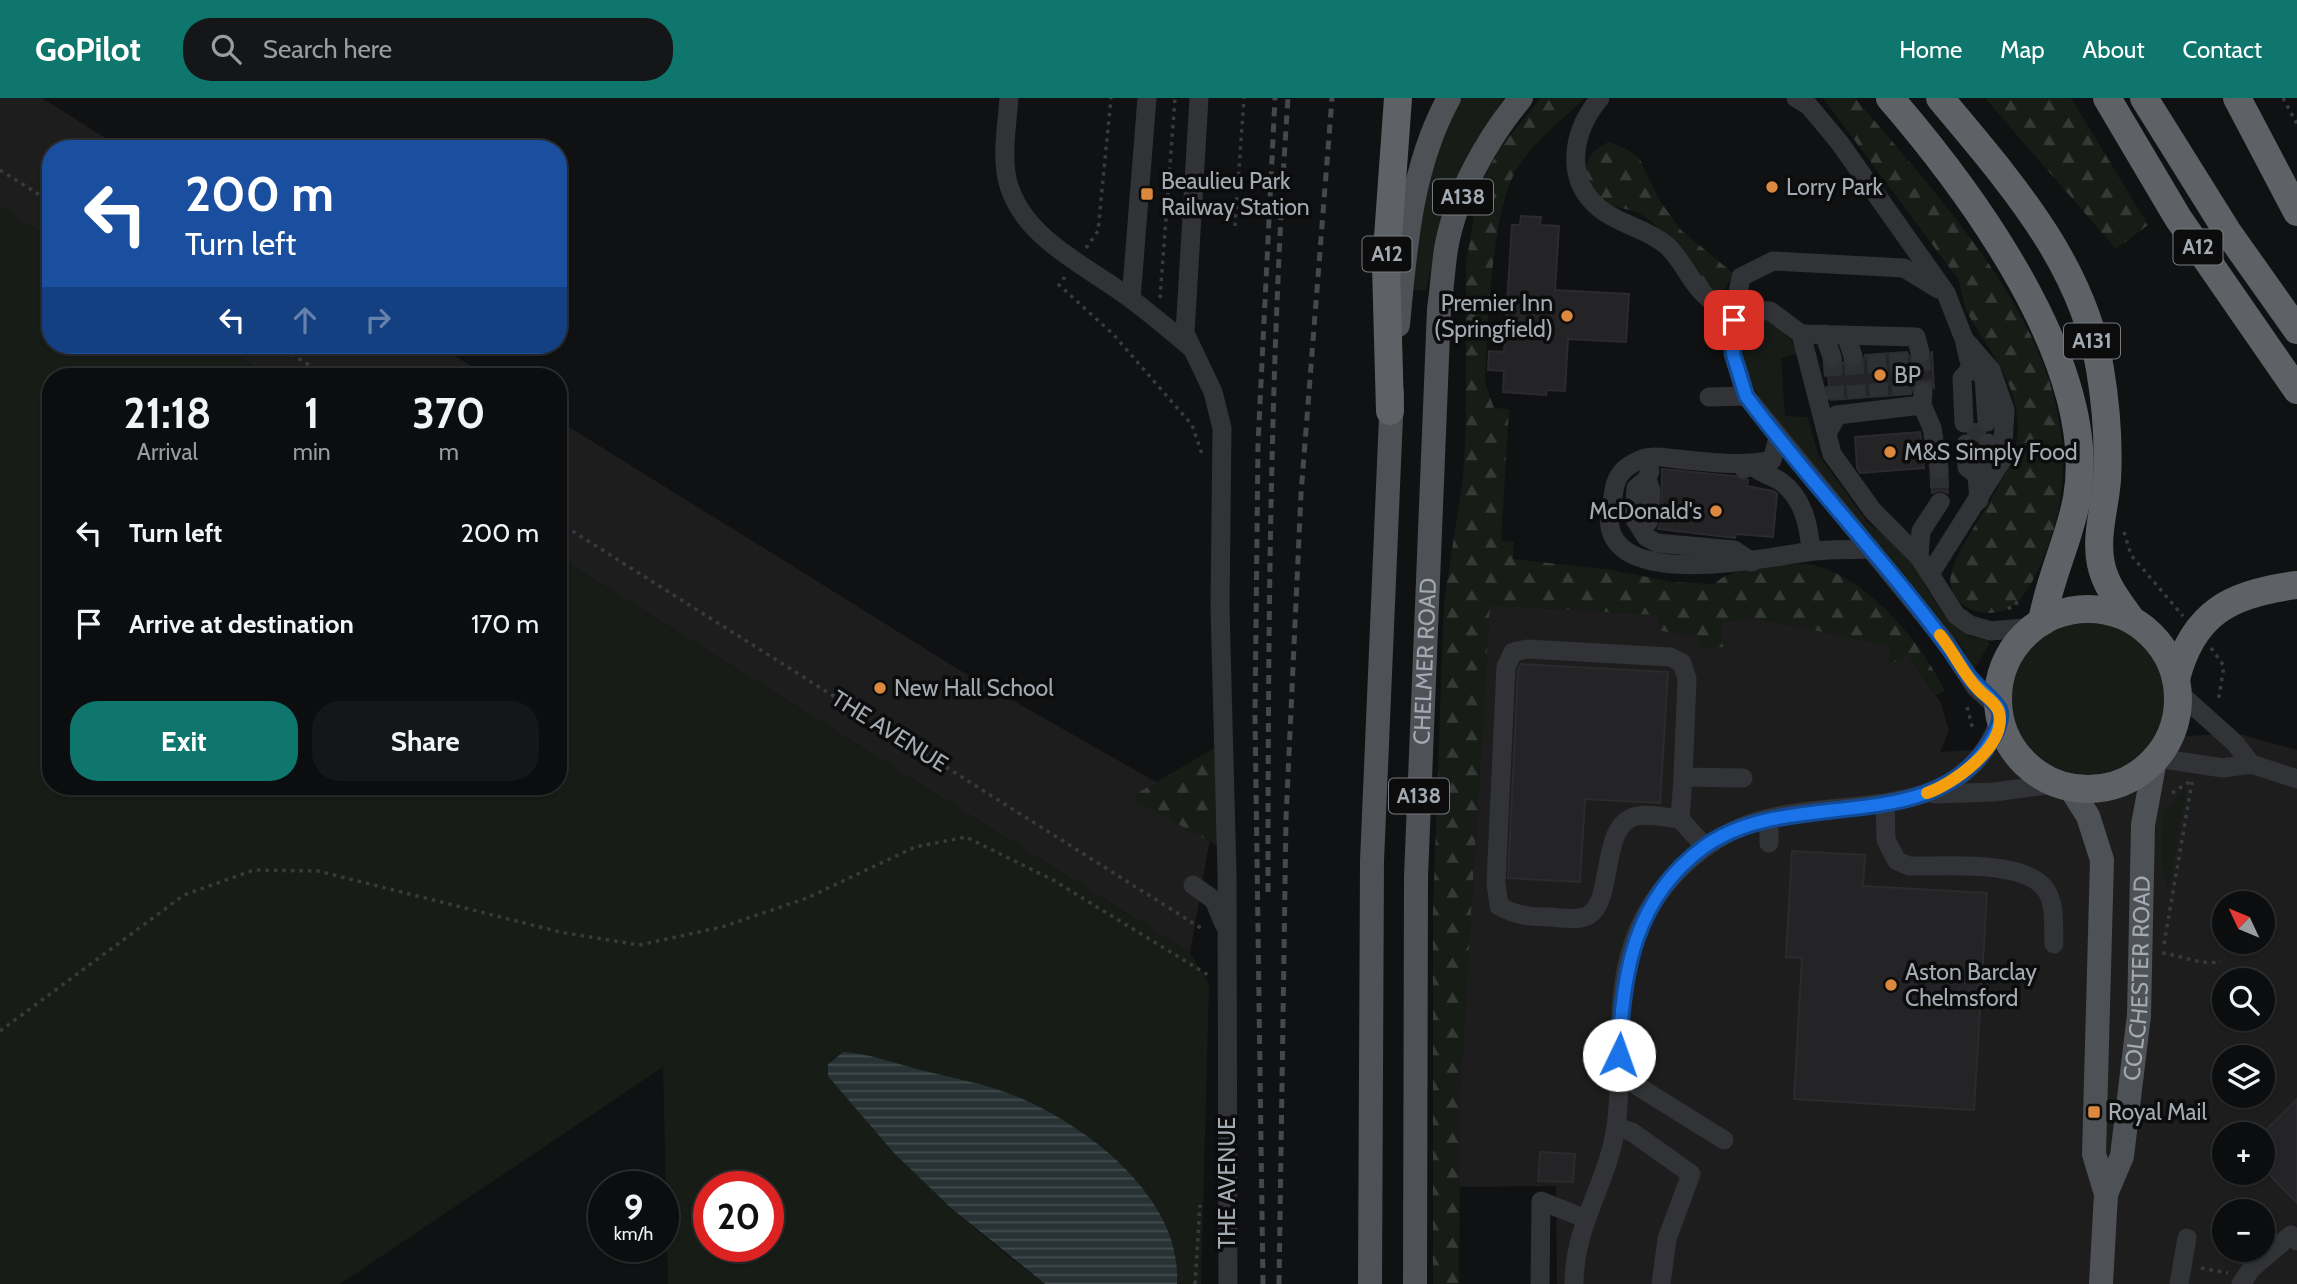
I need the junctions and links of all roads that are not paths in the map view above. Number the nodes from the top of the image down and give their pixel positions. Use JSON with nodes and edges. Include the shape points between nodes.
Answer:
{"nodes":[{"id":1,"x":1009,"y":98,"type":"edge"},
{"id":2,"x":1147,"y":98,"type":"edge"},
{"id":3,"x":1199,"y":98,"type":"edge"},
{"id":4,"x":1398,"y":98,"type":"edge"},
{"id":5,"x":1449,"y":98,"type":"edge"},
{"id":6,"x":1521,"y":98,"type":"edge"},
{"id":7,"x":1600,"y":98,"type":"edge"},
{"id":8,"x":1796,"y":98,"type":"edge"},
{"id":9,"x":1890,"y":98,"type":"edge"},
{"id":10,"x":1940,"y":98,"type":"edge"},
{"id":11,"x":2107,"y":98,"type":"edge"},
{"id":12,"x":2144,"y":98,"type":"edge"},
{"id":13,"x":2237,"y":98,"type":"edge"},
{"id":14,"x":2297,"y":212,"type":"edge"},
{"id":15,"x":1946,"y":293,"type":"junction"},
{"id":16,"x":1131,"y":299,"type":"junction"},
{"id":17,"x":1734,"y":320,"type":"junction"},
{"id":18,"x":2297,"y":330,"type":"edge"},
{"id":19,"x":1801,"y":334,"type":"junction"},
{"id":20,"x":1824,"y":334,"type":"junction"},
{"id":21,"x":1846,"y":335,"type":"junction"},
{"id":22,"x":1964,"y":339,"type":"junction"},
{"id":23,"x":1189,"y":346,"type":"junction"},
{"id":24,"x":1920,"y":352,"type":"dead end"},
{"id":25,"x":1853,"y":356,"type":"tunnel mouth"},
{"id":26,"x":1832,"y":357,"type":"tunnel mouth"},
{"id":27,"x":2297,"y":390,"type":"edge"},
{"id":28,"x":1746,"y":396,"type":"junction"},
{"id":29,"x":1709,"y":397,"type":"dead end"},
{"id":30,"x":1390,"y":411,"type":"junction"},
{"id":31,"x":1833,"y":416,"type":"junction"},
{"id":32,"x":1976,"y":423,"type":"tunnel mouth"},
{"id":33,"x":1778,"y":438,"type":"junction"},
{"id":34,"x":1977,"y":443,"type":"tunnel mouth"},
{"id":35,"x":1743,"y":468,"type":"junction"},
{"id":36,"x":1939,"y":469,"type":"tunnel mouth"},
{"id":37,"x":1654,"y":473,"type":"dead end"},
{"id":38,"x":1979,"y":500,"type":"junction"},
{"id":39,"x":1940,"y":502,"type":"tunnel mouth"},
{"id":40,"x":1871,"y":549,"type":"junction"},
{"id":41,"x":1811,"y":551,"type":"junction"},
{"id":42,"x":1919,"y":557,"type":"junction"},
{"id":43,"x":1752,"y":562,"type":"junction"},
{"id":44,"x":1930,"y":574,"type":"junction"},
{"id":45,"x":2297,"y":585,"type":"edge"},
{"id":46,"x":2131,"y":620,"type":"junction"},
{"id":47,"x":2038,"y":624,"type":"junction"},
{"id":48,"x":2177,"y":685,"type":"junction"},
{"id":49,"x":1999,"y":714,"type":"junction"},
{"id":50,"x":2156,"y":759,"type":"junction"},
{"id":51,"x":2251,"y":765,"type":"junction"},
{"id":52,"x":1683,"y":777,"type":"junction"},
{"id":53,"x":1743,"y":778,"type":"dead end"},
{"id":54,"x":2297,"y":779,"type":"edge"},
{"id":55,"x":2063,"y":786,"type":"junction"},
{"id":56,"x":1922,"y":795,"type":"junction"},
{"id":57,"x":1885,"y":804,"type":"junction"},
{"id":58,"x":1769,"y":818,"type":"junction"},
{"id":59,"x":1680,"y":819,"type":"junction"},
{"id":60,"x":1769,"y":843,"type":"dead end"},
{"id":61,"x":1705,"y":846,"type":"junction"},
{"id":62,"x":1193,"y":885,"type":"dead end"},
{"id":63,"x":1218,"y":932,"type":"junction"},
{"id":64,"x":2054,"y":944,"type":"dead end"},
{"id":65,"x":1618,"y":1074,"type":"junction"},
{"id":66,"x":1616,"y":1127,"type":"junction"},
{"id":67,"x":1724,"y":1140,"type":"dead end"},
{"id":68,"x":2106,"y":1194,"type":"junction"},
{"id":69,"x":1584,"y":1217,"type":"junction"},
{"id":70,"x":2187,"y":1238,"type":"dead end"},
{"id":71,"x":2297,"y":1241,"type":"edge"},
{"id":72,"x":1228,"y":1284,"type":"edge"},
{"id":73,"x":1370,"y":1284,"type":"edge"},
{"id":74,"x":1415,"y":1284,"type":"edge"},
{"id":75,"x":1540,"y":1284,"type":"edge"},
{"id":76,"x":1574,"y":1284,"type":"edge"},
{"id":77,"x":1661,"y":1284,"type":"edge"},
{"id":78,"x":2101,"y":1284,"type":"edge"},
{"id":79,"x":2179,"y":1284,"type":"edge"},
{"id":80,"x":2241,"y":1284,"type":"edge"}],
"edges":[{"from":1,"to":16,"type":"street","via":[[1006,157],[1009,187],[1020,211],[1038,232]]},
{"from":2,"to":16,"type":"street"},
{"from":3,"to":23,"type":"street","via":[[1185,333]]},
{"from":4,"to":30,"type":"highway","number":"A12","via":[[1386,265]]},
{"from":5,"to":30,"type":"main road","name":"CHELMER ROAD","number":"A138","via":[[1428,147],[1412,204]]},
{"from":6,"to":74,"type":"main road","name":"CHELMER ROAD","number":"A138","via":[[1485,151],[1457,212],[1447,247],[1440,309],[1416,877]]},
{"from":7,"to":17,"type":"street","via":[[1578,135],[1575,166],[1582,190],[1599,208],[1668,246],[1700,291]]},
{"from":8,"to":15,"type":"street","via":[[1809,106],[1839,142]]},
{"from":9,"to":47,"type":"highway","number":"A131","via":[[1977,211],[2045,326],[2074,408],[2079,446],[2077,498]]},
{"from":10,"to":46,"type":"highway","number":"A131","via":[[2023,199],[2048,235],[2079,298],[2099,366],[2108,433],[2100,561],[2110,589]]},
{"from":11,"to":27,"type":"highway","number":"A12","via":[[2178,218]]},
{"from":12,"to":18,"type":"highway","number":"A12","via":[[2227,231]]},
{"from":13,"to":14,"type":"highway"},
{"from":15,"to":17,"type":"street","via":[[1904,268],[1773,261],[1741,277]]},
{"from":15,"to":22,"type":"street"},
{"from":16,"to":23,"type":"street"},
{"from":17,"to":19,"type":"street","via":[[1752,310],[1770,311]]},
{"from":17,"to":28,"type":"street","via":[[1733,354]]},
{"from":19,"to":20,"type":"street"},
{"from":19,"to":31,"type":"street"},
{"from":20,"to":21,"type":"street"},
{"from":20,"to":26,"type":"street"},
{"from":21,"to":24,"type":"street","via":[[1873,345],[1895,345],[1916,337]]},
{"from":21,"to":25,"type":"street"},
{"from":22,"to":32,"type":"street","via":[[1971,368],[1962,378]]},
{"from":22,"to":38,"type":"street","via":[[1991,370],[2005,410],[2002,460]]},
{"from":23,"to":63,"type":"street","via":[[1213,392],[1222,428]]},
{"from":28,"to":29,"type":"street"},
{"from":28,"to":33,"type":"street"},
{"from":30,"to":73,"type":"main road","name":"CHELMER ROAD","number":"A138","via":[[1372,861]]},
{"from":31,"to":36,"type":"street","via":[[1857,405],[1913,400],[1933,428]]},
{"from":31,"to":42,"type":"street","via":[[1832,454],[1873,511]]},
{"from":33,"to":35,"type":"street","via":[[1772,460]]},
{"from":33,"to":40,"type":"street"},
{"from":34,"to":38,"type":"street","via":[[1967,467],[1977,475]]},
{"from":35,"to":41,"type":"street","via":[[1777,480],[1790,490],[1809,523]]},
{"from":35,"to":43,"type":"street","via":[[1648,457],[1629,465],[1619,473],[1615,486],[1610,527],[1620,543],[1648,560],[1689,565]]},
{"from":37,"to":43,"type":"street","via":[[1636,488],[1634,518],[1646,537],[1657,543],[1734,550]]},
{"from":38,"to":44,"type":"street"},
{"from":39,"to":42,"type":"street","via":[[1921,531]]},
{"from":40,"to":41,"type":"street"},
{"from":40,"to":49,"type":"street"},
{"from":41,"to":43,"type":"street"},
{"from":42,"to":44,"type":"street"},
{"from":44,"to":47,"type":"street","via":[[1956,615],[1970,625],[1991,631]]},
{"from":45,"to":48,"type":"highway","via":[[2242,596],[2222,606],[2196,631],[2181,658]]},
{"from":46,"to":47,"type":"highway","via":[[2095,609],[2061,613]]},
{"from":46,"to":48,"type":"highway","via":[[2163,649]]},
{"from":47,"to":49,"type":"highway","via":[[2018,642],[2003,669]]},
{"from":48,"to":50,"type":"highway","via":[[2176,721]]},
{"from":48,"to":51,"type":"street"},
{"from":49,"to":55,"type":"highway","via":[[2008,740],[2023,762]]},
{"from":49,"to":56,"type":"street","via":[[1988,745],[1973,765],[1947,786]]},
{"from":50,"to":51,"type":"street","via":[[2223,768]]},
{"from":50,"to":55,"type":"highway","via":[[2118,784],[2099,789]]},
{"from":50,"to":68,"type":"main road","name":"COLCHESTER ROAD","via":[[2143,825],[2139,1015],[2122,1156]]},
{"from":51,"to":54,"type":"street"},
{"from":52,"to":53,"type":"street"},
{"from":52,"to":59,"type":"street"},
{"from":52,"to":59,"type":"street","via":[[1687,679],[1682,663],[1670,657],[1513,652],[1506,667],[1496,883],[1499,906],[1517,916],[1589,915],[1598,904],[1612,845],[1623,824],[1636,816]]},
{"from":55,"to":56,"type":"street"},
{"from":55,"to":68,"type":"main road","name":"COLCHESTER ROAD","via":[[2088,816],[2102,860],[2094,1154]]},
{"from":56,"to":57,"type":"street"},
{"from":57,"to":58,"type":"street"},
{"from":57,"to":64,"type":"street","via":[[1886,841],[1897,861],[1909,866],[2019,871],[2036,879],[2052,907]]},
{"from":58,"to":60,"type":"street"},
{"from":58,"to":61,"type":"street"},
{"from":59,"to":61,"type":"street"},
{"from":61,"to":65,"type":"street","via":[[1673,876],[1640,927],[1628,959]]},
{"from":62,"to":63,"type":"street","name":"THE AVENUE","via":[[1214,900]]},
{"from":63,"to":72,"type":"street","name":"THE AVENUE"},
{"from":65,"to":66,"type":"street"},
{"from":65,"to":67,"type":"street"},
{"from":66,"to":69,"type":"street","via":[[1608,1160]]},
{"from":66,"to":77,"type":"street","via":[[1632,1132],[1691,1174],[1667,1239]]},
{"from":68,"to":78,"type":"main road","name":"COLCHESTER ROAD"},
{"from":69,"to":75,"type":"street","via":[[1541,1202]]},
{"from":69,"to":76,"type":"street"},
{"from":70,"to":79,"type":"street"},
{"from":71,"to":80,"type":"street","via":[[2291,1235],[2251,1269]]}]}
